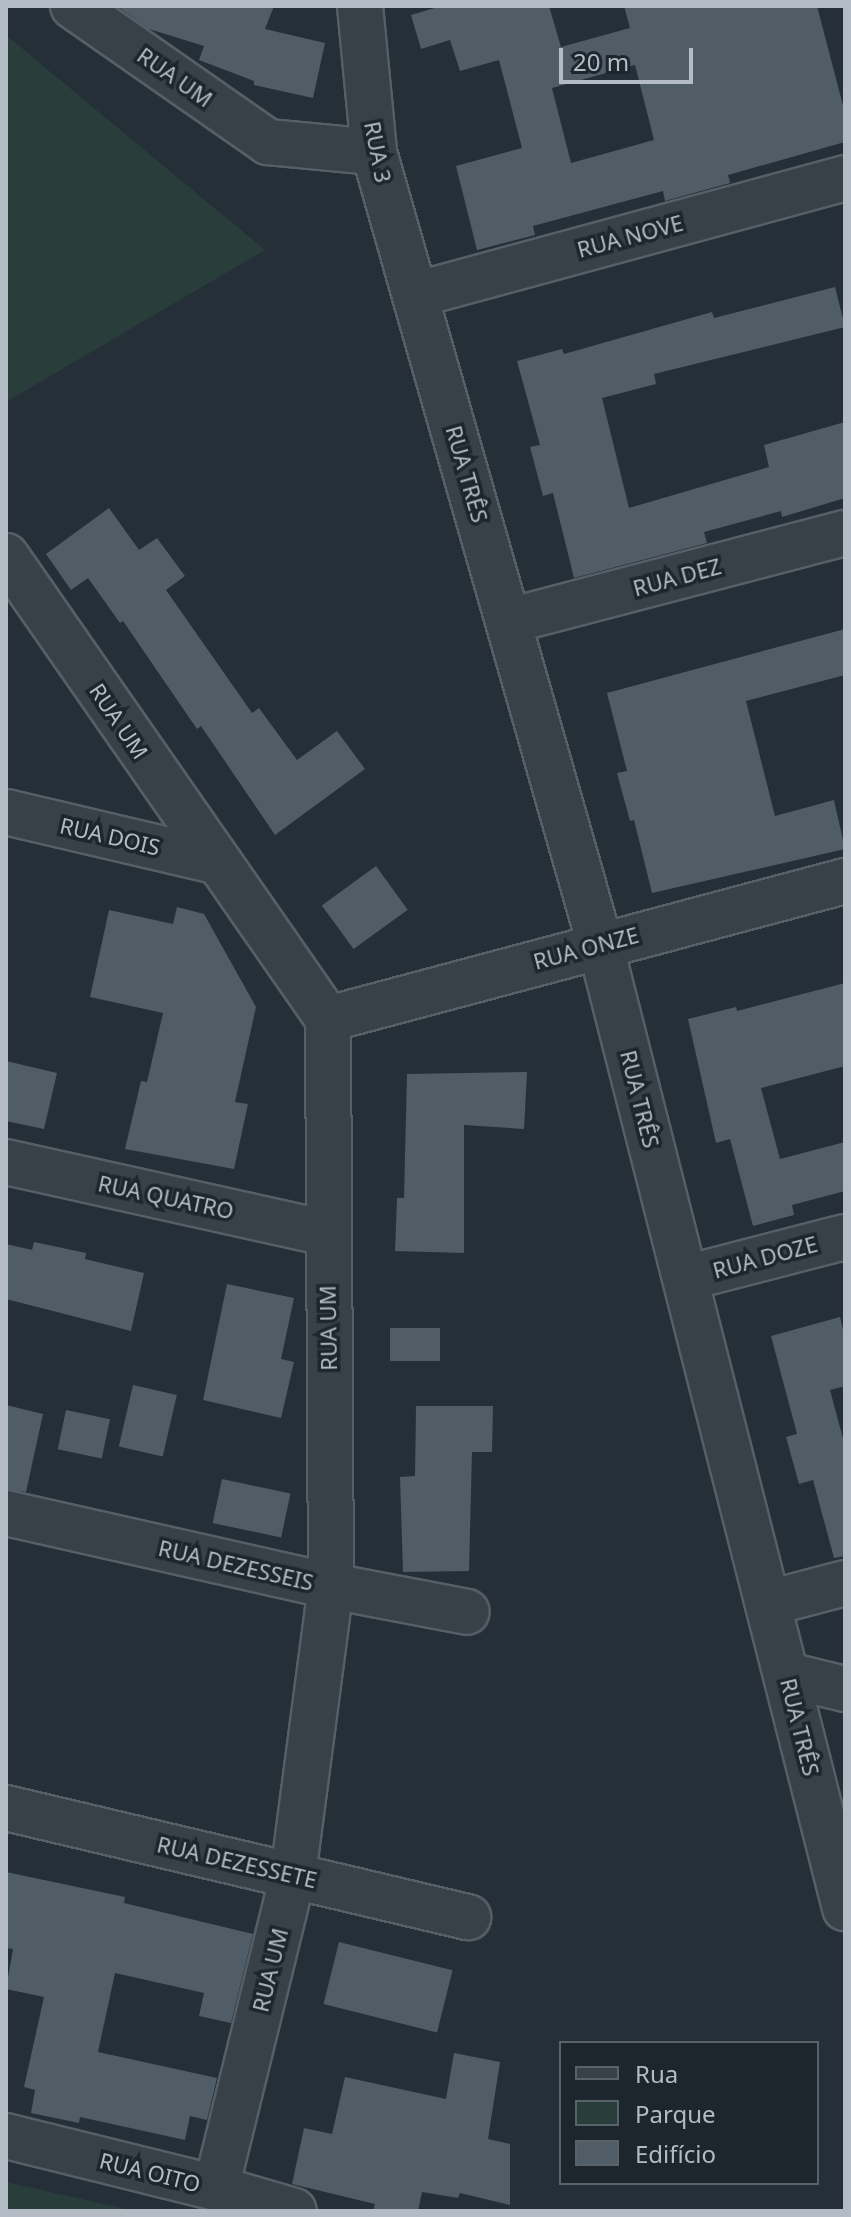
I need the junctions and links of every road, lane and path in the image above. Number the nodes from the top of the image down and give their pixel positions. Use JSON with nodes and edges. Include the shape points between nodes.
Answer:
{"nodes":[{"id":1,"x":73,"y":6,"type":"edge"},
{"id":2,"x":360,"y":6,"type":"edge"},
{"id":3,"x":374,"y":152,"type":"junction"},
{"id":4,"x":845,"y":178,"type":"edge"},
{"id":5,"x":415,"y":295,"type":"junction"},
{"id":6,"x":845,"y":533,"type":"edge"},
{"id":7,"x":6,"y":556,"type":"edge"},
{"id":8,"x":509,"y":621,"type":"junction"},
{"id":9,"x":6,"y":812,"type":"edge"},
{"id":10,"x":215,"y":861,"type":"junction"},
{"id":11,"x":845,"y":881,"type":"edge"},
{"id":12,"x":600,"y":944,"type":"junction"},
{"id":13,"x":328,"y":1019,"type":"junction"},
{"id":14,"x":6,"y":1162,"type":"edge"},
{"id":15,"x":327,"y":1233,"type":"junction"},
{"id":16,"x":845,"y":1237,"type":"edge"},
{"id":17,"x":686,"y":1278,"type":"junction"},
{"id":18,"x":6,"y":1513,"type":"edge"},
{"id":19,"x":845,"y":1583,"type":"edge"},
{"id":20,"x":331,"y":1586,"type":"junction"},
{"id":21,"x":769,"y":1603,"type":"junction"},
{"id":22,"x":467,"y":1612,"type":"dead end"},
{"id":23,"x":787,"y":1675,"type":"junction"},
{"id":24,"x":845,"y":1689,"type":"edge"},
{"id":25,"x":6,"y":1808,"type":"edge"},
{"id":26,"x":293,"y":1875,"type":"junction"},
{"id":27,"x":845,"y":1908,"type":"edge"},
{"id":28,"x":468,"y":1917,"type":"dead end"},
{"id":29,"x":6,"y":2136,"type":"edge"},
{"id":30,"x":216,"y":2188,"type":"junction"},
{"id":31,"x":294,"y":2211,"type":"edge"}],
"edges":[{"from":1,"to":3,"type":"street","name":"RUA UM","via":[[268,142]]},
{"from":2,"to":3,"type":"street","name":"RUA 3"},
{"from":3,"to":5,"type":"street","name":"RUA 3"},
{"from":4,"to":5,"type":"street","name":"RUA NOVE"},
{"from":5,"to":8,"type":"street","name":"RUA TRÊS"},
{"from":6,"to":8,"type":"street","name":"RUA DEZ"},
{"from":7,"to":10,"type":"street","name":"RUA UM"},
{"from":8,"to":12,"type":"street","name":"RUA TRÊS"},
{"from":9,"to":10,"type":"street","name":"RUA DOIS"},
{"from":10,"to":13,"type":"street","name":"RUA UM"},
{"from":11,"to":12,"type":"street","name":"RUA ONZE"},
{"from":12,"to":13,"type":"street","name":"RUA ONZE"},
{"from":12,"to":17,"type":"street","name":"RUA TRÊS"},
{"from":13,"to":15,"type":"street","name":"RUA UM"},
{"from":14,"to":15,"type":"street","name":"RUA QUATRO"},
{"from":15,"to":20,"type":"street","name":"RUA UM"},
{"from":16,"to":17,"type":"street","name":"RUA DOZE"},
{"from":17,"to":21,"type":"street","name":"RUA TRÊS"},
{"from":18,"to":20,"type":"street","name":"RUA DEZESSEIS"},
{"from":19,"to":21,"type":"street"},
{"from":20,"to":22,"type":"street","name":"RUA DEZESSEIS"},
{"from":20,"to":26,"type":"street","name":"RUA UM"},
{"from":21,"to":23,"type":"street","name":"RUA TRÊS"},
{"from":23,"to":24,"type":"street"},
{"from":23,"to":27,"type":"street","name":"RUA TRÊS"},
{"from":25,"to":26,"type":"street","name":"RUA DEZESSETE"},
{"from":26,"to":28,"type":"street","name":"RUA DEZESSETE"},
{"from":26,"to":30,"type":"street","name":"RUA UM"},
{"from":29,"to":30,"type":"street","name":"RUA OITO"},
{"from":30,"to":31,"type":"street","name":"RUA OITO"}]}
